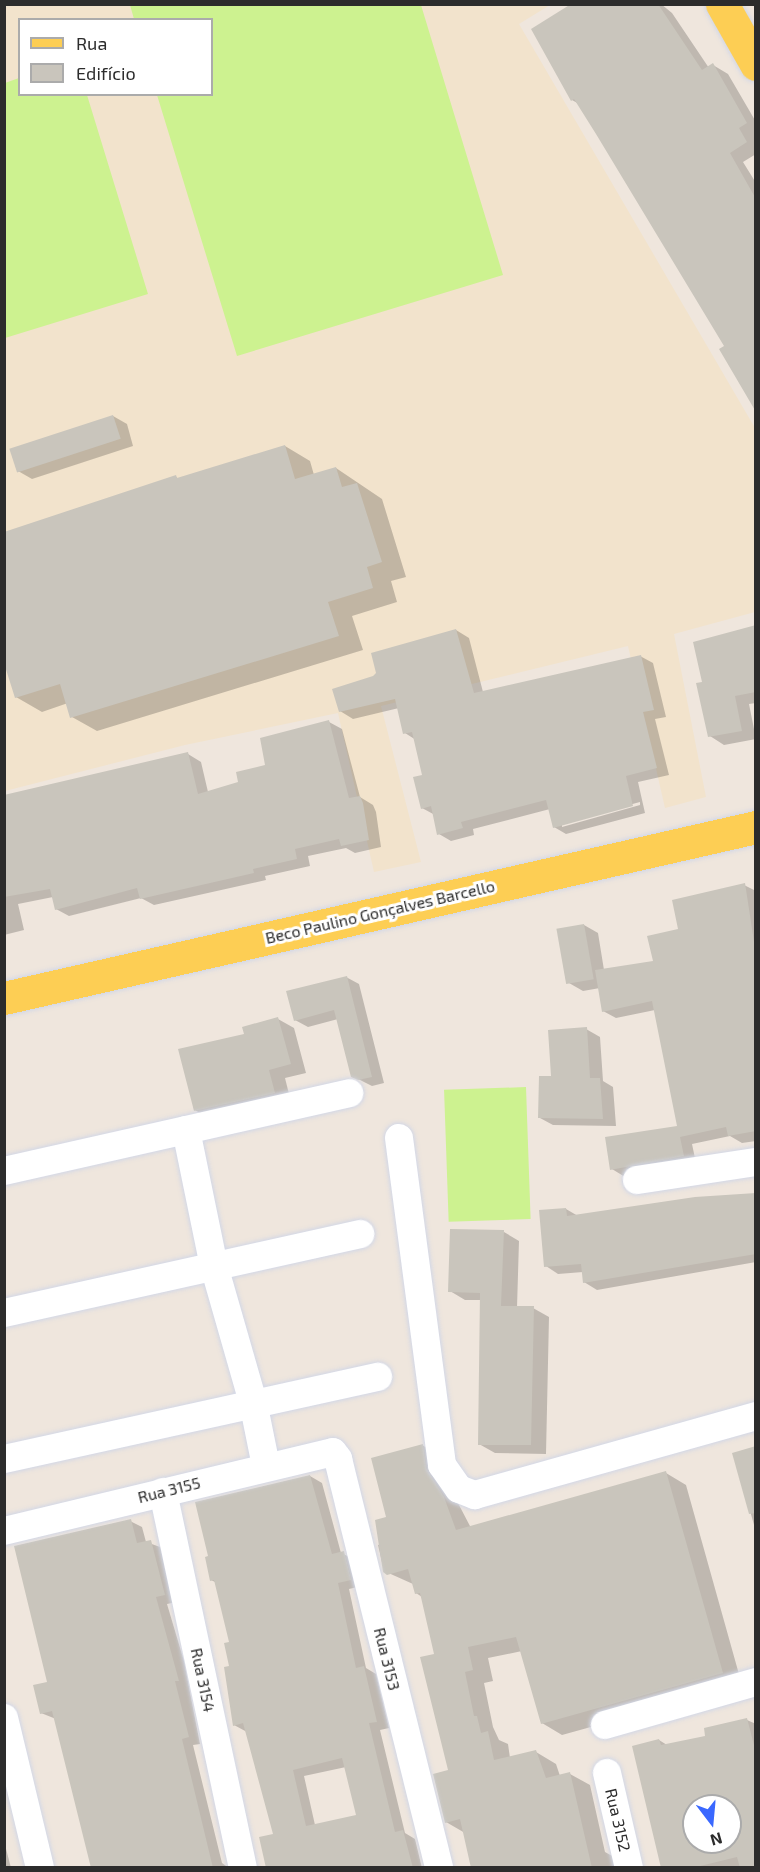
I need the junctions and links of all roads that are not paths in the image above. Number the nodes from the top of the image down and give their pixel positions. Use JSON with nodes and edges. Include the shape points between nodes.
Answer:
{"nodes":[{"id":1,"x":722,"y":4,"type":"edge"},
{"id":2,"x":756,"y":64,"type":"edge"},
{"id":3,"x":756,"y":826,"type":"edge"},
{"id":4,"x":4,"y":998,"type":"edge"},
{"id":5,"x":349,"y":1093,"type":"dead end"},
{"id":6,"x":186,"y":1130,"type":"junction"},
{"id":7,"x":399,"y":1138,"type":"dead end"},
{"id":8,"x":756,"y":1162,"type":"edge"},
{"id":9,"x":4,"y":1171,"type":"edge"},
{"id":10,"x":637,"y":1180,"type":"dead end"},
{"id":11,"x":360,"y":1234,"type":"dead end"},
{"id":12,"x":214,"y":1266,"type":"junction"},
{"id":13,"x":4,"y":1314,"type":"edge"},
{"id":14,"x":378,"y":1377,"type":"dead end"},
{"id":15,"x":253,"y":1402,"type":"junction"},
{"id":16,"x":756,"y":1416,"type":"edge"},
{"id":17,"x":333,"y":1452,"type":"joint"},
{"id":18,"x":4,"y":1459,"type":"edge"},
{"id":19,"x":266,"y":1467,"type":"junction"},
{"id":20,"x":162,"y":1492,"type":"junction"},
{"id":21,"x":4,"y":1531,"type":"edge"},
{"id":22,"x":756,"y":1682,"type":"edge"},
{"id":23,"x":605,"y":1725,"type":"dead end"},
{"id":24,"x":5,"y":1726,"type":"edge"},
{"id":25,"x":607,"y":1773,"type":"dead end"},
{"id":26,"x":40,"y":1868,"type":"edge"},
{"id":27,"x":243,"y":1868,"type":"edge"},
{"id":28,"x":439,"y":1868,"type":"edge"},
{"id":29,"x":629,"y":1868,"type":"edge"}],
"edges":[{"from":1,"to":2,"type":"main road"},
{"from":3,"to":4,"type":"main road","name":"Beco Paulino Gonçalves Barcello"},
{"from":5,"to":6,"type":"street"},
{"from":6,"to":9,"type":"street"},
{"from":6,"to":12,"type":"street"},
{"from":7,"to":16,"type":"street","via":[[442,1465],[459,1489],[475,1495]]},
{"from":8,"to":10,"type":"street"},
{"from":11,"to":12,"type":"street"},
{"from":12,"to":13,"type":"street"},
{"from":12,"to":15,"type":"street"},
{"from":14,"to":15,"type":"street"},
{"from":15,"to":18,"type":"street"},
{"from":15,"to":19,"type":"street"},
{"from":17,"to":19,"type":"street","name":"Rua 3155"},
{"from":17,"to":28,"type":"street","name":"Rua 3153"},
{"from":19,"to":20,"type":"street","name":"Rua 3155"},
{"from":20,"to":21,"type":"street","name":"Rua 3155"},
{"from":20,"to":27,"type":"street","name":"Rua 3154"},
{"from":22,"to":23,"type":"street"},
{"from":24,"to":26,"type":"street"},
{"from":25,"to":29,"type":"street","name":"Rua 3152"}]}
